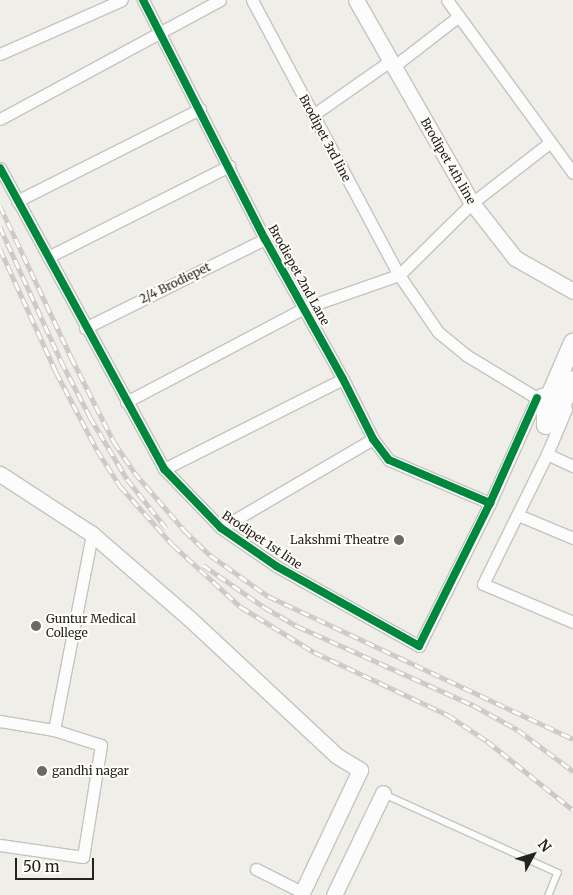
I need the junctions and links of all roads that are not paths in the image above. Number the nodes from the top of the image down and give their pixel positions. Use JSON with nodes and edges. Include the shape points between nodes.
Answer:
{"nodes":[{"id":1,"x":122,"y":0,"type":"edge"},
{"id":2,"x":143,"y":0,"type":"edge"},
{"id":3,"x":220,"y":0,"type":"edge"},
{"id":4,"x":252,"y":0,"type":"edge"},
{"id":5,"x":356,"y":0,"type":"edge"},
{"id":6,"x":447,"y":0,"type":"edge"},
{"id":7,"x":459,"y":16,"type":"junction"},
{"id":8,"x":160,"y":32,"type":"junction"},
{"id":9,"x":0,"y":54,"type":"edge"},
{"id":10,"x":391,"y":64,"type":"junction"},
{"id":11,"x":200,"y":109,"type":"junction"},
{"id":12,"x":313,"y":115,"type":"junction"},
{"id":13,"x":0,"y":119,"type":"edge"},
{"id":14,"x":549,"y":143,"type":"junction"},
{"id":15,"x":229,"y":166,"type":"junction"},
{"id":16,"x":0,"y":168,"type":"edge"},
{"id":17,"x":573,"y":174,"type":"edge"},
{"id":18,"x":17,"y":201,"type":"junction"},
{"id":19,"x":472,"y":203,"type":"junction"},
{"id":20,"x":265,"y":239,"type":"junction"},
{"id":21,"x":48,"y":256,"type":"junction"},
{"id":22,"x":399,"y":275,"type":"junction"},
{"id":23,"x":573,"y":291,"type":"edge"},
{"id":24,"x":304,"y":308,"type":"junction"},
{"id":25,"x":86,"y":328,"type":"junction"},
{"id":26,"x":573,"y":342,"type":"edge"},
{"id":27,"x":344,"y":379,"type":"junction"},
{"id":28,"x":570,"y":382,"type":"edge"},
{"id":29,"x":537,"y":398,"type":"junction"},
{"id":30,"x":126,"y":402,"type":"junction"},
{"id":31,"x":546,"y":425,"type":"dead end"},
{"id":32,"x":373,"y":439,"type":"junction"},
{"id":33,"x":547,"y":454,"type":"junction"},
{"id":34,"x":573,"y":466,"type":"edge"},
{"id":35,"x":164,"y":469,"type":"junction"},
{"id":36,"x":1,"y":476,"type":"edge"},
{"id":37,"x":490,"y":503,"type":"junction"},
{"id":38,"x":518,"y":514,"type":"junction"},
{"id":39,"x":221,"y":528,"type":"junction"},
{"id":40,"x":92,"y":534,"type":"junction"},
{"id":41,"x":573,"y":538,"type":"edge"},
{"id":42,"x":573,"y":622,"type":"edge"},
{"id":43,"x":0,"y":721,"type":"edge"},
{"id":44,"x":54,"y":730,"type":"junction"},
{"id":45,"x":383,"y":793,"type":"joint"},
{"id":46,"x":0,"y":845,"type":"edge"},
{"id":47,"x":256,"y":869,"type":"dead end"},
{"id":48,"x":339,"y":893,"type":"edge"},
{"id":49,"x":301,"y":894,"type":"edge"},
{"id":50,"x":549,"y":895,"type":"edge"}],
"edges":[{"from":1,"to":9,"type":"street"},
{"from":2,"to":8,"type":"street","name":"Brodiepet 2nd Lane"},
{"from":3,"to":8,"type":"street"},
{"from":4,"to":12,"type":"street","name":"Brodipet 3rd line"},
{"from":5,"to":10,"type":"street","name":"Brodipet 4th line"},
{"from":6,"to":7,"type":"street"},
{"from":7,"to":10,"type":"street"},
{"from":7,"to":14,"type":"street"},
{"from":8,"to":11,"type":"street","name":"Brodiepet 2nd Lane"},
{"from":8,"to":13,"type":"street"},
{"from":10,"to":12,"type":"street"},
{"from":10,"to":19,"type":"street","name":"Brodipet 4th line"},
{"from":11,"to":15,"type":"street","name":"Brodiepet 2nd Lane"},
{"from":11,"to":18,"type":"street"},
{"from":12,"to":22,"type":"street","name":"Brodipet 3rd line"},
{"from":14,"to":17,"type":"street"},
{"from":14,"to":19,"type":"street"},
{"from":15,"to":20,"type":"street","name":"Brodiepet 2nd Lane"},
{"from":15,"to":21,"type":"street"},
{"from":16,"to":18,"type":"street","name":"Brodipet 1st line"},
{"from":18,"to":21,"type":"street","name":"Brodipet 1st line"},
{"from":19,"to":22,"type":"street"},
{"from":19,"to":23,"type":"street","name":"Brodipet 4th line","via":[[515,258]]},
{"from":20,"to":24,"type":"street","name":"Brodiepet 2nd Lane"},
{"from":20,"to":25,"type":"street","name":"2/4 Brodiepet"},
{"from":21,"to":25,"type":"street","name":"Brodipet 1st line"},
{"from":22,"to":24,"type":"street"},
{"from":22,"to":29,"type":"street","name":"Brodipet 3rd line","via":[[438,332],[466,355]]},
{"from":24,"to":27,"type":"street","name":"Brodiepet 2nd Lane"},
{"from":24,"to":30,"type":"street"},
{"from":25,"to":30,"type":"street","name":"Brodipet 1st line"},
{"from":26,"to":28,"type":"main road"},
{"from":27,"to":32,"type":"street","name":"Brodiepet 2nd Lane"},
{"from":27,"to":35,"type":"street"},
{"from":28,"to":29,"type":"street","name":"Brodipet 1st line"},
{"from":28,"to":31,"type":"main road","via":[[546,405]]},
{"from":28,"to":33,"type":"street"},
{"from":29,"to":37,"type":"street","name":"Brodipet 1st line"},
{"from":30,"to":35,"type":"street","name":"Brodipet 1st line"},
{"from":32,"to":37,"type":"street","name":"Brodiepet 2nd Lane","via":[[389,460]]},
{"from":32,"to":39,"type":"street"},
{"from":33,"to":34,"type":"street"},
{"from":33,"to":38,"type":"street"},
{"from":35,"to":39,"type":"street","name":"Brodipet 1st line"},
{"from":36,"to":40,"type":"street"},
{"from":37,"to":39,"type":"street","name":"Brodipet 1st line","via":[[420,646],[276,566]]},
{"from":38,"to":41,"type":"street"},
{"from":38,"to":42,"type":"street","via":[[483,584]]},
{"from":40,"to":44,"type":"street"},
{"from":40,"to":49,"type":"street","via":[[189,618],[336,756],[360,770]]},
{"from":43,"to":44,"type":"street"},
{"from":44,"to":46,"type":"street","via":[[101,745],[83,857]]},
{"from":45,"to":48,"type":"street"},
{"from":45,"to":50,"type":"lane","via":[[558,873]]},
{"from":47,"to":49,"type":"street"}]}
